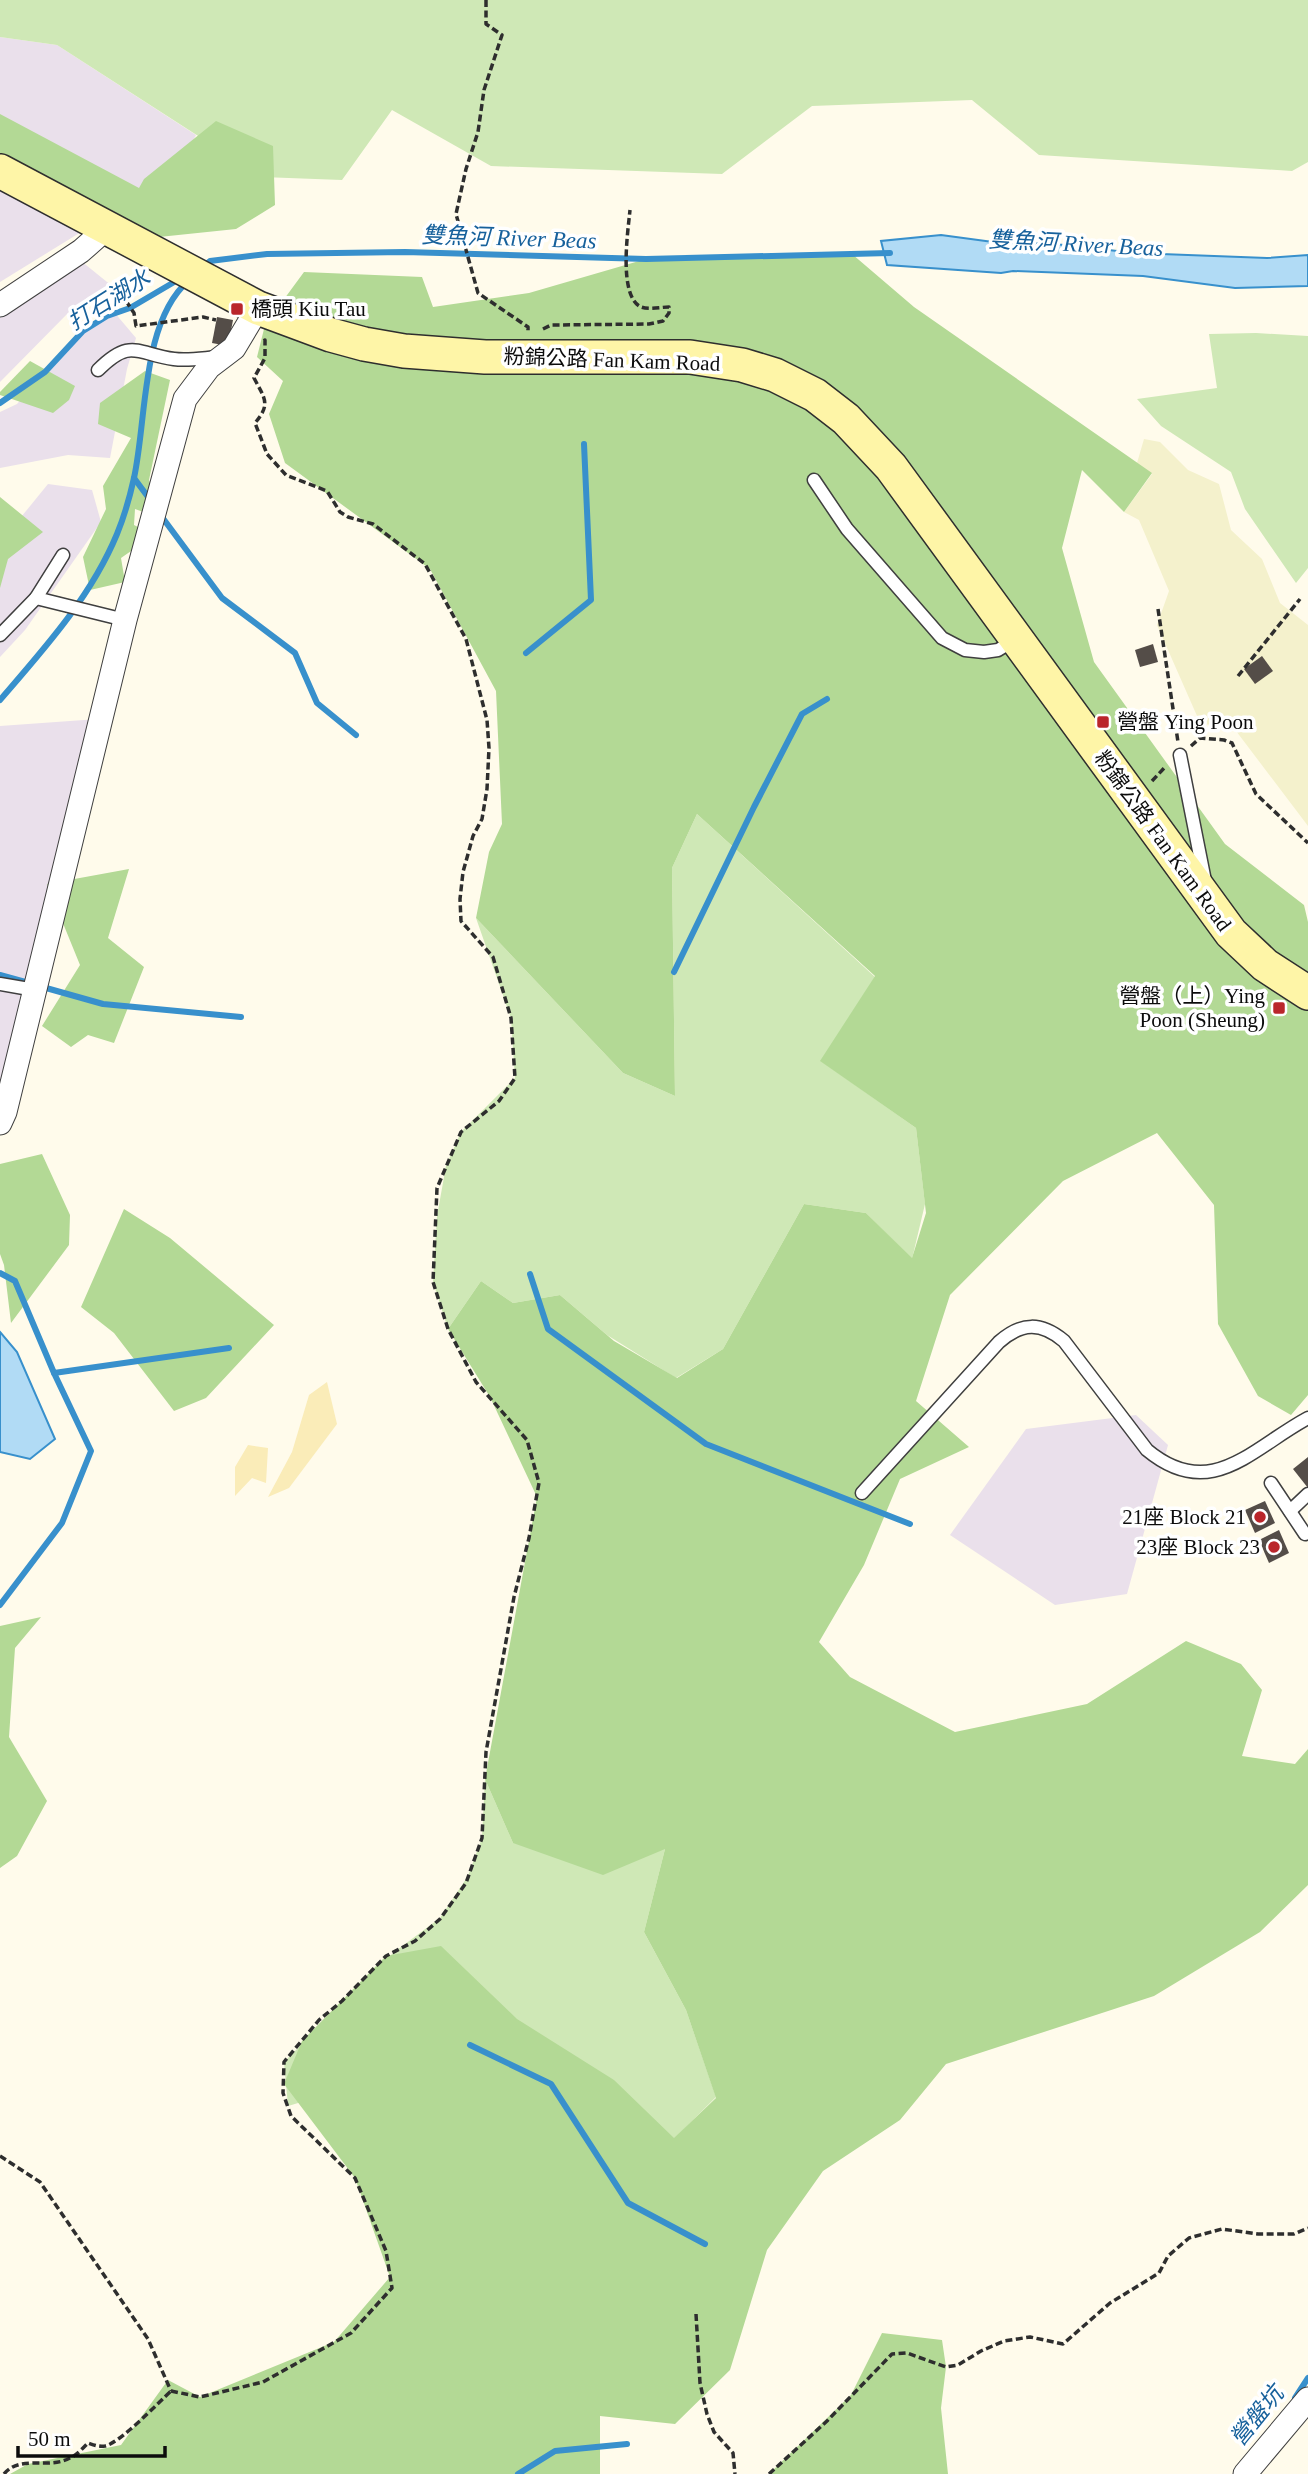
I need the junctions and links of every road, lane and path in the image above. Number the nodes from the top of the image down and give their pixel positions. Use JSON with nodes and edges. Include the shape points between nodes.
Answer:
{"nodes":[{"id":1,"x":486,"y":0,"type":"edge"},
{"id":2,"x":0,"y":171,"type":"edge"},
{"id":3,"x":630,"y":210,"type":"dead end"},
{"id":4,"x":107,"y":228,"type":"junction"},
{"id":5,"x":120,"y":292,"type":"dead end"},
{"id":6,"x":0,"y":305,"type":"edge"},
{"id":7,"x":236,"y":307,"type":"junction"},
{"id":8,"x":226,"y":356,"type":"junction"},
{"id":9,"x":98,"y":370,"type":"dead end"},
{"id":10,"x":814,"y":480,"type":"dead end"},
{"id":11,"x":62,"y":555,"type":"dead end"},
{"id":12,"x":36,"y":598,"type":"junction"},
{"id":13,"x":1300,"y":599,"type":"dead end"},
{"id":14,"x":1158,"y":609,"type":"dead end"},
{"id":15,"x":125,"y":620,"type":"junction"},
{"id":16,"x":0,"y":635,"type":"edge"},
{"id":17,"x":1016,"y":639,"type":"junction"},
{"id":18,"x":1238,"y":676,"type":"dead end"},
{"id":19,"x":1180,"y":755,"type":"junction"},
{"id":20,"x":1168,"y":764,"type":"dead end"},
{"id":21,"x":1146,"y":788,"type":"dead end"},
{"id":22,"x":1308,"y":843,"type":"edge"},
{"id":23,"x":1200,"y":892,"type":"junction"},
{"id":24,"x":0,"y":984,"type":"edge"},
{"id":25,"x":34,"y":990,"type":"junction"},
{"id":26,"x":1308,"y":993,"type":"edge"},
{"id":27,"x":0,"y":1123,"type":"edge"},
{"id":28,"x":1308,"y":1418,"type":"edge"},
{"id":29,"x":1271,"y":1483,"type":"dead end"},
{"id":30,"x":862,"y":1493,"type":"dead end"},
{"id":31,"x":1308,"y":1494,"type":"edge"},
{"id":32,"x":1290,"y":1511,"type":"junction"},
{"id":33,"x":1305,"y":1534,"type":"dead end"},
{"id":34,"x":0,"y":2155,"type":"edge"},
{"id":35,"x":1308,"y":2228,"type":"edge"},
{"id":36,"x":696,"y":2314,"type":"dead end"},
{"id":37,"x":171,"y":2391,"type":"junction"},
{"id":38,"x":1308,"y":2399,"type":"edge"},
{"id":39,"x":4,"y":2474,"type":"edge"},
{"id":40,"x":735,"y":2474,"type":"edge"},
{"id":41,"x":769,"y":2474,"type":"edge"},
{"id":42,"x":1245,"y":2474,"type":"edge"}],
"edges":[{"from":1,"to":3,"type":"path","via":[[486,24],[502,35],[484,90],[456,214],[478,293],[528,327],[525,337],[551,325],[663,321],[669,307],[639,306],[627,285]]},
{"from":2,"to":4,"type":"main road","name":"粉錦公路 Fan Kam Road"},
{"from":4,"to":6,"type":"street"},
{"from":4,"to":7,"type":"main road","name":"粉錦公路 Fan Kam Road","via":[[167,259]]},
{"from":5,"to":7,"type":"path","via":[[134,313],[136,326],[203,317]]},
{"from":7,"to":8,"type":"street","via":[[234,348]]},
{"from":7,"to":17,"type":"main road","name":"粉錦公路 Fan Kam Road","via":[[404,351],[690,357],[775,374],[832,407],[873,446]]},
{"from":8,"to":9,"type":"lane","via":[[173,359],[133,348]]},
{"from":8,"to":15,"type":"street","via":[[209,367],[185,399]]},
{"from":8,"to":37,"type":"path","via":[[265,340],[265,358],[254,378],[266,400],[265,411],[255,423],[267,454],[286,475],[327,491],[340,512],[373,524],[425,564],[467,639],[489,748],[482,819],[463,872],[461,921],[493,957],[512,1018],[515,1078],[499,1101],[461,1132],[437,1188],[433,1282],[448,1329],[477,1382],[527,1440],[539,1483],[485,1752],[482,1838],[466,1883],[440,1919],[415,1941],[386,1956],[319,2020],[284,2063],[283,2093],[291,2116],[355,2178],[386,2251],[391,2288],[351,2333],[263,2382],[200,2397]]},
{"from":10,"to":17,"type":"lane","via":[[847,529],[942,638],[965,650],[984,652]]},
{"from":11,"to":12,"type":"lane"},
{"from":12,"to":15,"type":"lane"},
{"from":12,"to":16,"type":"lane"},
{"from":13,"to":18,"type":"path"},
{"from":14,"to":19,"type":"path"},
{"from":15,"to":25,"type":"street"},
{"from":17,"to":23,"type":"main road","name":"粉錦公路 Fan Kam Road"},
{"from":19,"to":22,"type":"path","via":[[1200,738],[1232,743],[1256,794]]},
{"from":19,"to":23,"type":"lane","via":[[1204,869]]},
{"from":20,"to":21,"type":"path"},
{"from":23,"to":26,"type":"main road","name":"粉錦公路 Fan Kam Road","via":[[1240,943]]},
{"from":24,"to":25,"type":"lane"},
{"from":25,"to":27,"type":"street"},
{"from":28,"to":30,"type":"lane","via":[[1227,1468],[1201,1473],[1176,1469],[1147,1450],[1064,1341],[1039,1327],[1024,1327],[999,1342]]},
{"from":29,"to":32,"type":"lane"},
{"from":31,"to":32,"type":"lane"},
{"from":32,"to":33,"type":"lane"},
{"from":34,"to":37,"type":"path","via":[[40,2182],[148,2339]]},
{"from":35,"to":41,"type":"path","via":[[1294,2234],[1222,2229],[1189,2238],[1168,2256],[1159,2273],[1110,2303],[1063,2344],[1030,2337],[1004,2341],[946,2367],[906,2353],[892,2354]]},
{"from":36,"to":40,"type":"path","via":[[700,2383],[707,2414],[714,2432],[733,2453]]},
{"from":37,"to":39,"type":"path","via":[[109,2445],[88,2443],[71,2458],[20,2463]]},
{"from":38,"to":42,"type":"street"}]}
